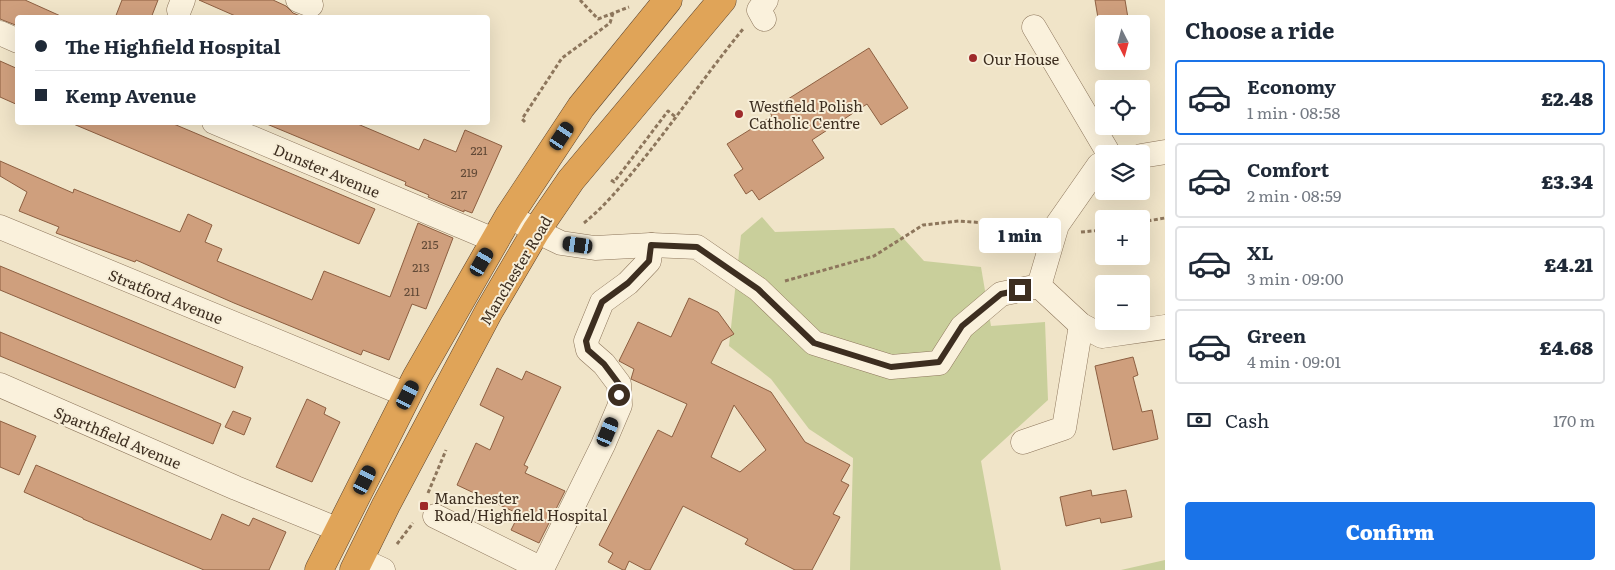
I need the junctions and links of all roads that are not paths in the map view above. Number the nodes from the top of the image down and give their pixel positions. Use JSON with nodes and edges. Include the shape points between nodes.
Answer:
{"nodes":[{"id":1,"x":668,"y":0,"type":"edge"},
{"id":2,"x":722,"y":0,"type":"edge"},
{"id":3,"x":1034,"y":27,"type":"dead end"},
{"id":4,"x":0,"y":33,"type":"edge"},
{"id":5,"x":15,"y":40,"type":"edge"},
{"id":6,"x":221,"y":125,"type":"edge"},
{"id":7,"x":1104,"y":145,"type":"edge"},
{"id":8,"x":1165,"y":152,"type":"edge"},
{"id":9,"x":1150,"y":154,"type":"edge"},
{"id":10,"x":1095,"y":171,"type":"edge"},
{"id":11,"x":509,"y":216,"type":"junction"},
{"id":12,"x":0,"y":227,"type":"edge"},
{"id":13,"x":536,"y":231,"type":"junction"},
{"id":14,"x":494,"y":240,"type":"junction"},
{"id":15,"x":651,"y":245,"type":"junction"},
{"id":16,"x":1039,"y":286,"type":"junction"},
{"id":17,"x":1081,"y":325,"type":"junction"},
{"id":18,"x":1165,"y":327,"type":"edge"},
{"id":19,"x":0,"y":385,"type":"edge"},
{"id":20,"x":408,"y":395,"type":"junction"},
{"id":21,"x":1023,"y":442,"type":"dead end"},
{"id":22,"x":434,"y":516,"type":"dead end"},
{"id":23,"x":339,"y":530,"type":"junction"},
{"id":24,"x":365,"y":566,"type":"edge"},
{"id":25,"x":319,"y":570,"type":"edge"}],
"edges":[{"from":1,"to":11,"type":"highway","name":"Manchester Road","via":[[581,107]]},
{"from":2,"to":13,"type":"highway","name":"Manchester Road","via":[[571,180]]},
{"from":3,"to":7,"type":"street"},
{"from":4,"to":5,"type":"street"},
{"from":6,"to":14,"type":"street","name":"Dunster Avenue"},
{"from":8,"to":9,"type":"street"},
{"from":10,"to":16,"type":"street","via":[[1058,225]]},
{"from":11,"to":13,"type":"street"},
{"from":11,"to":14,"type":"highway","name":"Manchester Road"},
{"from":12,"to":20,"type":"street","name":"Stratford Avenue"},
{"from":13,"to":15,"type":"street","via":[[561,243],[595,248]]},
{"from":13,"to":24,"type":"highway","name":"Manchester Road","via":[[489,310],[386,505]]},
{"from":14,"to":20,"type":"highway","name":"Manchester Road"},
{"from":15,"to":16,"type":"street","via":[[697,247],[758,289],[814,343],[891,367],[939,362],[962,326],[1001,294]]},
{"from":15,"to":22,"type":"street","via":[[649,261],[628,283],[602,302],[586,341],[588,350],[619,384],[620,405],[542,569]]},
{"from":16,"to":17,"type":"street"},
{"from":17,"to":18,"type":"street","via":[[1102,336]]},
{"from":17,"to":21,"type":"street","via":[[1064,428]]},
{"from":19,"to":23,"type":"street","name":"Sparthfield Avenue"},
{"from":20,"to":23,"type":"highway","name":"Manchester Road"},
{"from":23,"to":25,"type":"highway","name":"Manchester Road"}]}
